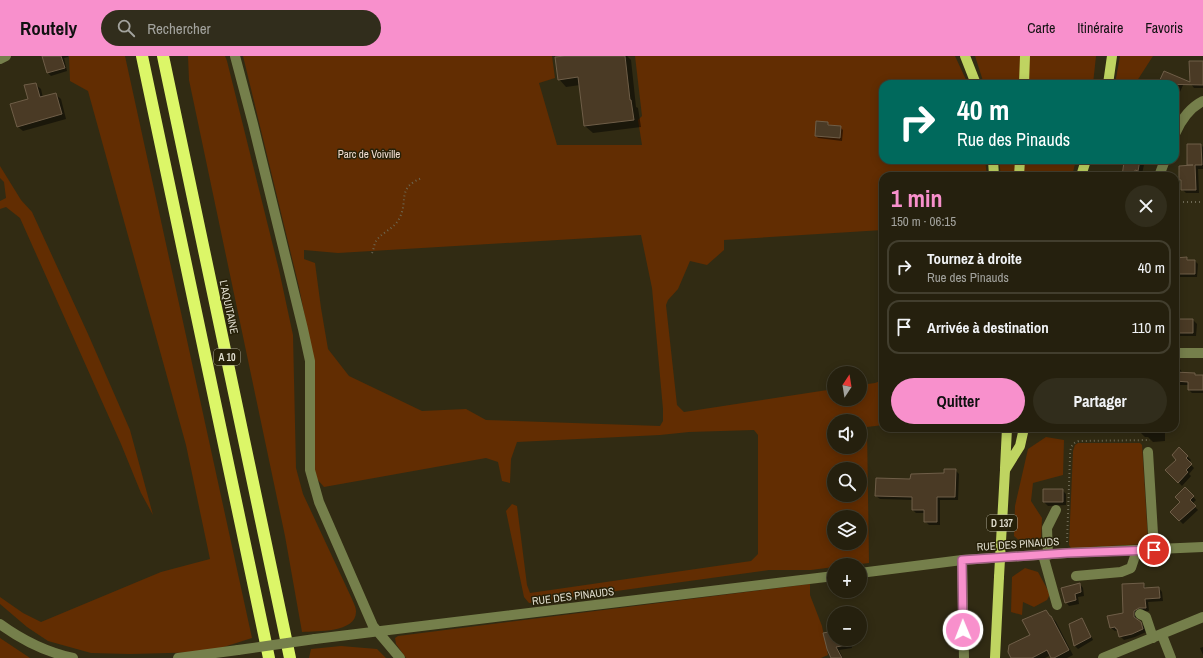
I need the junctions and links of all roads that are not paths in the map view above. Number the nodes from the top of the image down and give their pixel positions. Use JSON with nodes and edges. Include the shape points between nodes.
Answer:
{"nodes":[{"id":1,"x":6,"y":56,"type":"edge"},
{"id":2,"x":142,"y":56,"type":"edge"},
{"id":3,"x":162,"y":56,"type":"edge"},
{"id":4,"x":235,"y":56,"type":"edge"},
{"id":5,"x":965,"y":56,"type":"edge"},
{"id":6,"x":1025,"y":56,"type":"edge"},
{"id":7,"x":1112,"y":56,"type":"edge"},
{"id":8,"x":0,"y":59,"type":"edge"},
{"id":9,"x":974,"y":80,"type":"edge"},
{"id":10,"x":1024,"y":80,"type":"edge"},
{"id":11,"x":1109,"y":80,"type":"edge"},
{"id":12,"x":1203,"y":101,"type":"edge"},
{"id":13,"x":1179,"y":125,"type":"edge"},
{"id":14,"x":1179,"y":353,"type":"edge"},
{"id":15,"x":1203,"y":353,"type":"edge"},
{"id":16,"x":1007,"y":432,"type":"edge"},
{"id":17,"x":1023,"y":432,"type":"edge"},
{"id":18,"x":1148,"y":452,"type":"dead end"},
{"id":19,"x":1005,"y":470,"type":"junction"},
{"id":20,"x":1056,"y":510,"type":"dead end"},
{"id":21,"x":1203,"y":547,"type":"edge"},
{"id":22,"x":1137,"y":550,"type":"junction"},
{"id":23,"x":1154,"y":550,"type":"junction"},
{"id":24,"x":1046,"y":555,"type":"junction"},
{"id":25,"x":962,"y":560,"type":"junction"},
{"id":26,"x":867,"y":572,"type":"edge"},
{"id":27,"x":1076,"y":576,"type":"dead end"},
{"id":28,"x":827,"y":577,"type":"edge"},
{"id":29,"x":1057,"y":605,"type":"dead end"},
{"id":30,"x":1140,"y":614,"type":"dead end"},
{"id":31,"x":1203,"y":617,"type":"edge"},
{"id":32,"x":0,"y":624,"type":"edge"},
{"id":33,"x":378,"y":632,"type":"junction"},
{"id":34,"x":1158,"y":636,"type":"junction"},
{"id":35,"x":73,"y":658,"type":"edge"},
{"id":36,"x":178,"y":658,"type":"edge"},
{"id":37,"x":269,"y":658,"type":"edge"},
{"id":38,"x":290,"y":658,"type":"edge"},
{"id":39,"x":400,"y":658,"type":"edge"},
{"id":40,"x":964,"y":658,"type":"edge"},
{"id":41,"x":995,"y":658,"type":"edge"},
{"id":42,"x":1102,"y":658,"type":"edge"},
{"id":43,"x":1171,"y":658,"type":"edge"}],
"edges":[{"from":1,"to":8,"type":"street"},
{"from":2,"to":37,"type":"highway","number":"A 10"},
{"from":3,"to":38,"type":"highway","name":"L'AQUITAINE","number":"A 10"},
{"from":4,"to":33,"type":"street","via":[[310,361],[310,470],[319,502],[373,626]]},
{"from":5,"to":9,"type":"main road"},
{"from":6,"to":10,"type":"main road"},
{"from":7,"to":11,"type":"main road"},
{"from":12,"to":13,"type":"street","via":[[1182,119]]},
{"from":14,"to":15,"type":"street"},
{"from":16,"to":19,"type":"main road"},
{"from":17,"to":19,"type":"main road","number":"D 137","via":[[1020,446]]},
{"from":18,"to":23,"type":"street"},
{"from":19,"to":41,"type":"main road","number":"D 137","bridge":true},
{"from":20,"to":24,"type":"street","via":[[1047,528]]},
{"from":21,"to":23,"type":"street","name":"RUE DES PINAUDS"},
{"from":22,"to":23,"type":"street","name":"RUE DES PINAUDS"},
{"from":22,"to":24,"type":"street","name":"RUE DES PINAUDS"},
{"from":22,"to":27,"type":"street","via":[[1131,568],[1121,572]]},
{"from":24,"to":25,"type":"street","name":"RUE DES PINAUDS"},
{"from":24,"to":29,"type":"street"},
{"from":25,"to":26,"type":"street","name":"RUE DES PINAUDS"},
{"from":25,"to":40,"type":"street"},
{"from":28,"to":33,"type":"street","name":"RUE DES PINAUDS"},
{"from":30,"to":34,"type":"street","via":[[1146,617]]},
{"from":31,"to":34,"type":"street"},
{"from":32,"to":35,"type":"street","via":[[28,642]]},
{"from":33,"to":36,"type":"street","name":"RUE DES PINAUDS","bridge":true},
{"from":33,"to":39,"type":"street"},
{"from":34,"to":42,"type":"street"},
{"from":34,"to":43,"type":"street"}]}
